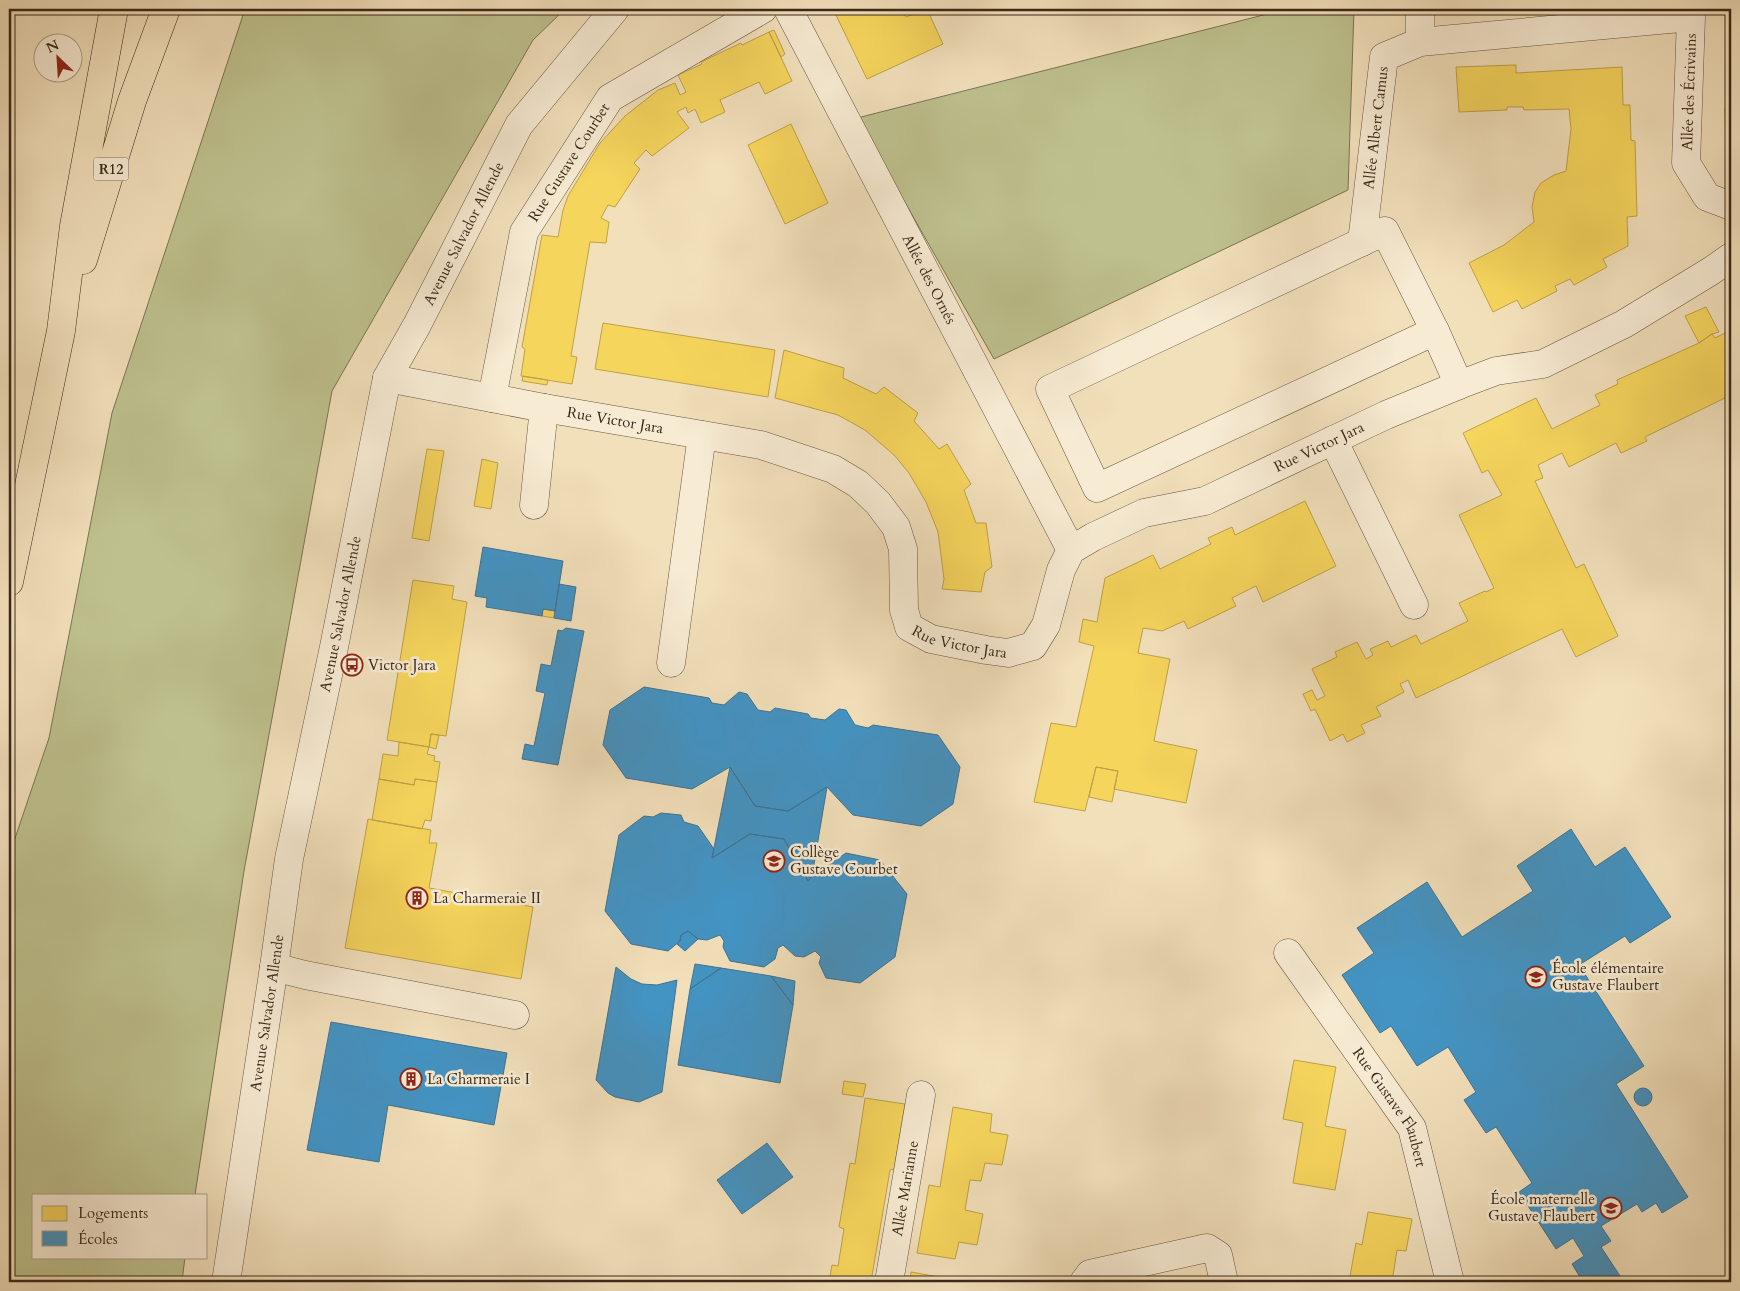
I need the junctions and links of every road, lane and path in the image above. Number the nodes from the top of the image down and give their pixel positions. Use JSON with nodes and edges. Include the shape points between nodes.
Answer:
{"nodes":[{"id":1,"x":114,"y":9,"type":"edge"},
{"id":2,"x":166,"y":9,"type":"edge"},
{"id":3,"x":615,"y":9,"type":"edge"},
{"id":4,"x":763,"y":9,"type":"edge"},
{"id":5,"x":788,"y":9,"type":"edge"},
{"id":6,"x":1420,"y":9,"type":"edge"},
{"id":7,"x":1420,"y":42,"type":"junction"},
{"id":8,"x":1731,"y":206,"type":"edge"},
{"id":9,"x":1362,"y":242,"type":"junction"},
{"id":10,"x":1731,"y":257,"type":"edge"},
{"id":11,"x":61,"y":331,"type":"junction"},
{"id":12,"x":1435,"y":331,"type":"junction"},
{"id":13,"x":387,"y":378,"type":"junction"},
{"id":14,"x":1459,"y":385,"type":"junction"},
{"id":15,"x":492,"y":398,"type":"junction"},
{"id":16,"x":544,"y":408,"type":"junction"},
{"id":17,"x":702,"y":436,"type":"junction"},
{"id":18,"x":1333,"y":440,"type":"junction"},
{"id":19,"x":1097,"y":488,"type":"junction"},
{"id":20,"x":534,"y":505,"type":"dead end"},
{"id":21,"x":1117,"y":526,"type":"junction"},
{"id":22,"x":1071,"y":550,"type":"junction"},
{"id":23,"x":9,"y":582,"type":"edge"},
{"id":24,"x":1414,"y":605,"type":"dead end"},
{"id":25,"x":671,"y":663,"type":"dead end"},
{"id":26,"x":1288,"y":953,"type":"dead end"},
{"id":27,"x":274,"y":967,"type":"junction"},
{"id":28,"x":515,"y":1015,"type":"dead end"},
{"id":29,"x":921,"y":1095,"type":"dead end"},
{"id":30,"x":226,"y":1282,"type":"edge"},
{"id":31,"x":889,"y":1282,"type":"edge"},
{"id":32,"x":1084,"y":1282,"type":"edge"},
{"id":33,"x":1224,"y":1282,"type":"edge"},
{"id":34,"x":1450,"y":1282,"type":"edge"}],
"edges":[{"from":1,"to":11,"type":"main road","number":"R12","via":[[74,226]]},
{"from":2,"to":11,"type":"main road","number":"R12","via":[[132,101]]},
{"from":3,"to":13,"type":"street","name":"Avenue Salvador Allende","via":[[520,125]]},
{"from":4,"to":15,"type":"street","name":"Rue Gustave Courbet","via":[[610,98],[524,232]]},
{"from":5,"to":22,"type":"street","name":"Allée des Ornés"},
{"from":6,"to":7,"type":"street"},
{"from":7,"to":8,"type":"street","name":"Allée des Écrivains","via":[[1691,17],[1686,163],[1707,197]]},
{"from":7,"to":9,"type":"street","name":"Allée Albert Camus","via":[[1384,56]]},
{"from":9,"to":12,"type":"street","via":[[1385,230]]},
{"from":9,"to":19,"type":"street","via":[[1050,389]]},
{"from":10,"to":14,"type":"street","name":"Rue Victor Jara","via":[[1624,324],[1543,364],[1496,372]]},
{"from":11,"to":23,"type":"main road","number":"R12"},
{"from":12,"to":14,"type":"street"},
{"from":12,"to":19,"type":"street"},
{"from":13,"to":15,"type":"street","name":"Rue Victor Jara"},
{"from":13,"to":27,"type":"street","name":"Avenue Salvador Allende","via":[[289,859]]},
{"from":14,"to":18,"type":"street","name":"Rue Victor Jara"},
{"from":15,"to":16,"type":"street","name":"Rue Victor Jara"},
{"from":16,"to":17,"type":"street","name":"Rue Victor Jara"},
{"from":16,"to":20,"type":"street"},
{"from":17,"to":22,"type":"street","name":"Rue Victor Jara","via":[[761,445],[833,469],[858,484],[896,527],[903,550],[904,610],[909,627],[931,639],[1008,653],[1033,646],[1046,625],[1061,570]]},
{"from":17,"to":25,"type":"street"},
{"from":18,"to":21,"type":"street","name":"Rue Victor Jara","via":[[1205,501],[1144,513]]},
{"from":18,"to":24,"type":"street"},
{"from":19,"to":21,"type":"street"},
{"from":21,"to":22,"type":"street","name":"Rue Victor Jara"},
{"from":26,"to":34,"type":"street","name":"Rue Gustave Flaubert","via":[[1412,1128]]},
{"from":27,"to":28,"type":"street"},
{"from":27,"to":30,"type":"street","name":"Avenue Salvador Allende"},
{"from":29,"to":31,"type":"street","name":"Allée Marianne"},
{"from":32,"to":33,"type":"street","via":[[1090,1274],[1207,1248],[1218,1255]]}]}
